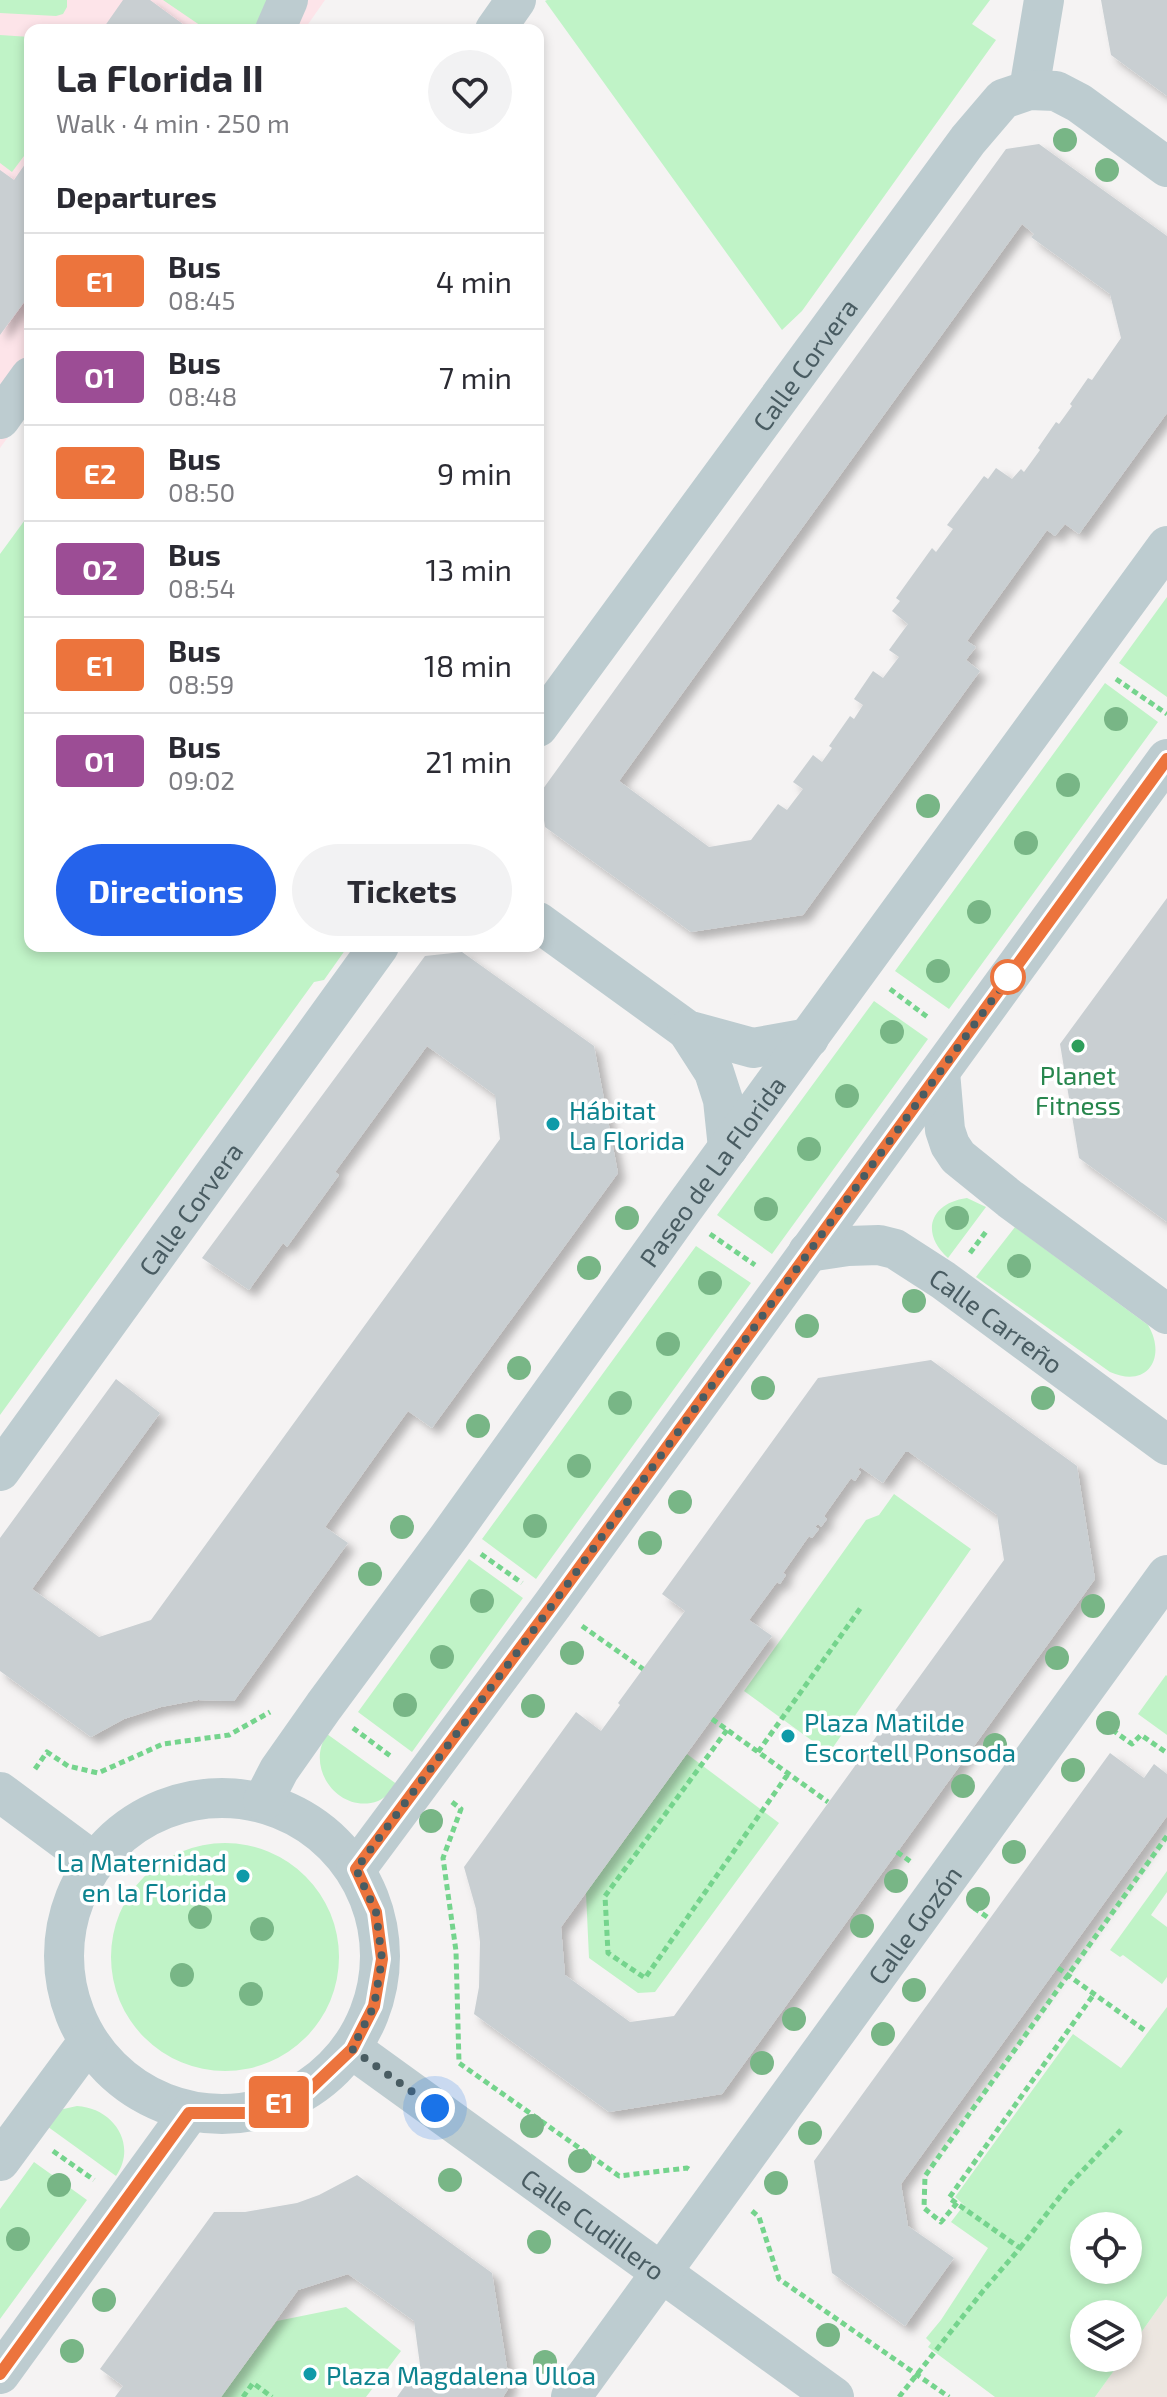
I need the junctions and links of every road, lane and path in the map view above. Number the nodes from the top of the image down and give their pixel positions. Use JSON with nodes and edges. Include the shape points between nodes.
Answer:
{"nodes":[{"id":1,"x":288,"y":0,"type":"edge"},
{"id":2,"x":516,"y":0,"type":"edge"},
{"id":3,"x":1044,"y":0,"type":"edge"},
{"id":4,"x":278,"y":24,"type":"edge"},
{"id":5,"x":499,"y":24,"type":"edge"},
{"id":6,"x":1029,"y":90,"type":"junction"},
{"id":7,"x":1167,"y":167,"type":"edge"},
{"id":8,"x":24,"y":385,"type":"edge"},
{"id":9,"x":0,"y":419,"type":"edge"},
{"id":10,"x":1167,"y":546,"type":"edge"},
{"id":11,"x":1085,"y":658,"type":"junction"},
{"id":12,"x":1167,"y":714,"type":"edge"},
{"id":13,"x":544,"y":719,"type":"edge"},
{"id":14,"x":1167,"y":759,"type":"edge"},
{"id":15,"x":544,"y":926,"type":"edge"},
{"id":16,"x":375,"y":952,"type":"edge"},
{"id":17,"x":860,"y":968,"type":"junction"},
{"id":18,"x":687,"y":1030,"type":"junction"},
{"id":19,"x":809,"y":1038,"type":"junction"},
{"id":20,"x":951,"y":1056,"type":"junction"},
{"id":21,"x":728,"y":1148,"type":"junction"},
{"id":22,"x":1010,"y":1199,"type":"junction"},
{"id":23,"x":681,"y":1212,"type":"junction"},
{"id":24,"x":808,"y":1252,"type":"junction"},
{"id":25,"x":948,"y":1283,"type":"junction"},
{"id":26,"x":784,"y":1286,"type":"junction"},
{"id":27,"x":1167,"y":1314,"type":"edge"},
{"id":28,"x":1167,"y":1445,"type":"edge"},
{"id":29,"x":0,"y":1471,"type":"edge"},
{"id":30,"x":451,"y":1534,"type":"junction"},
{"id":31,"x":1167,"y":1575,"type":"edge"},
{"id":32,"x":553,"y":1604,"type":"junction"},
{"id":33,"x":862,"y":1606,"type":"dead end"},
{"id":34,"x":643,"y":1669,"type":"dead end"},
{"id":35,"x":1074,"y":1703,"type":"junction"},
{"id":36,"x":277,"y":1704,"type":"dead end"},
{"id":37,"x":324,"y":1706,"type":"junction"},
{"id":38,"x":712,"y":1719,"type":"dead end"},
{"id":39,"x":727,"y":1730,"type":"junction"},
{"id":40,"x":758,"y":1752,"type":"junction"},
{"id":41,"x":1167,"y":1753,"type":"edge"},
{"id":42,"x":788,"y":1774,"type":"junction"},
{"id":43,"x":422,"y":1780,"type":"junction"},
{"id":44,"x":16,"y":1783,"type":"edge"},
{"id":45,"x":263,"y":1801,"type":"junction"},
{"id":46,"x":828,"y":1802,"type":"dead end"},
{"id":47,"x":1167,"y":1836,"type":"edge"},
{"id":48,"x":93,"y":1861,"type":"junction"},
{"id":49,"x":356,"y":1869,"type":"junction"},
{"id":50,"x":1058,"y":1968,"type":"dead end"},
{"id":51,"x":1068,"y":1975,"type":"junction"},
{"id":52,"x":1094,"y":1994,"type":"junction"},
{"id":53,"x":1147,"y":2032,"type":"dead end"},
{"id":54,"x":87,"y":2043,"type":"junction"},
{"id":55,"x":352,"y":2049,"type":"junction"},
{"id":56,"x":189,"y":2113,"type":"junction"},
{"id":57,"x":1121,"y":2130,"type":"dead end"},
{"id":58,"x":11,"y":2146,"type":"edge"},
{"id":59,"x":722,"y":2187,"type":"junction"},
{"id":60,"x":124,"y":2202,"type":"junction"},
{"id":61,"x":957,"y":2203,"type":"junction"},
{"id":62,"x":1020,"y":2248,"type":"junction"},
{"id":63,"x":660,"y":2271,"type":"junction"},
{"id":64,"x":0,"y":2374,"type":"edge"},
{"id":65,"x":917,"y":2374,"type":"junction"},
{"id":66,"x":243,"y":2397,"type":"edge"},
{"id":67,"x":272,"y":2397,"type":"edge"},
{"id":68,"x":571,"y":2397,"type":"edge"},
{"id":69,"x":834,"y":2397,"type":"edge"},
{"id":70,"x":899,"y":2397,"type":"edge"},
{"id":71,"x":949,"y":2397,"type":"edge"}],
"edges":[{"from":1,"to":4,"type":"street"},
{"from":2,"to":5,"type":"street"},
{"from":3,"to":6,"type":"street"},
{"from":6,"to":7,"type":"street","via":[[1056,91],[1079,103]]},
{"from":6,"to":13,"type":"street","name":"Calle Corvera","via":[[1003,99],[968,140]]},
{"from":8,"to":9,"type":"street"},
{"from":10,"to":11,"type":"street","name":"Paseo de La Florida"},
{"from":11,"to":12,"type":"path"},
{"from":11,"to":17,"type":"street","name":"Paseo de La Florida"},
{"from":14,"to":20,"type":"street"},
{"from":15,"to":18,"type":"street"},
{"from":16,"to":29,"type":"street","name":"Calle Corvera"},
{"from":17,"to":19,"type":"street","name":"Paseo de La Florida"},
{"from":17,"to":20,"type":"path"},
{"from":18,"to":19,"type":"street","via":[[753,1048]]},
{"from":18,"to":21,"type":"street","via":[[714,1072]]},
{"from":19,"to":21,"type":"street","name":"Paseo de La Florida"},
{"from":20,"to":22,"type":"street","via":[[943,1117],[950,1145]]},
{"from":20,"to":24,"type":"street"},
{"from":21,"to":23,"type":"street","name":"Paseo de La Florida"},
{"from":22,"to":25,"type":"path"},
{"from":22,"to":27,"type":"street"},
{"from":23,"to":26,"type":"path"},
{"from":23,"to":30,"type":"street","name":"Paseo de La Florida"},
{"from":24,"to":25,"type":"street","name":"Calle Carreño","via":[[879,1245],[895,1249]]},
{"from":24,"to":26,"type":"street"},
{"from":25,"to":28,"type":"street","name":"Calle Carreño"},
{"from":26,"to":32,"type":"street"},
{"from":30,"to":32,"type":"path"},
{"from":30,"to":37,"type":"street","name":"Paseo de La Florida"},
{"from":31,"to":35,"type":"street","name":"Calle Gozón"},
{"from":32,"to":34,"type":"path"},
{"from":32,"to":43,"type":"street"},
{"from":33,"to":40,"type":"path"},
{"from":35,"to":41,"type":"path","via":[[1132,1744],[1141,1735]]},
{"from":35,"to":59,"type":"street","name":"Calle Gozón"},
{"from":36,"to":44,"type":"path","via":[[269,1714],[229,1735],[163,1744],[98,1773],[68,1766],[47,1752]]},
{"from":37,"to":43,"type":"path"},
{"from":37,"to":45,"type":"street","name":"Paseo de La Florida"},
{"from":38,"to":39,"type":"path"},
{"from":39,"to":40,"type":"path"},
{"from":39,"to":42,"type":"path","via":[[605,1896],[608,1953],[645,1978]]},
{"from":40,"to":42,"type":"path"},
{"from":42,"to":46,"type":"path"},
{"from":43,"to":49,"type":"street"},
{"from":43,"to":59,"type":"path","via":[[461,1809],[443,1858],[456,1951],[459,2063],[619,2176],[687,2168]]},
{"from":44,"to":48,"type":"street"},
{"from":45,"to":48,"type":"street","via":[[200,1797],[140,1819]]},
{"from":45,"to":49,"type":"street","via":[[316,1826]]},
{"from":47,"to":51,"type":"path"},
{"from":48,"to":54,"type":"street","via":[[70,1904],[62,1951],[67,1999]]},
{"from":49,"to":55,"type":"street","via":[[376,1912],[382,1959],[374,2006]]},
{"from":50,"to":51,"type":"path"},
{"from":51,"to":52,"type":"path"},
{"from":51,"to":61,"type":"path","via":[[925,2176],[924,2208],[941,2222]]},
{"from":52,"to":53,"type":"path"},
{"from":52,"to":61,"type":"path","via":[[949,2198]]},
{"from":54,"to":56,"type":"street","via":[[131,2088]]},
{"from":54,"to":58,"type":"street"},
{"from":55,"to":56,"type":"street","via":[[308,2091],[251,2113]]},
{"from":55,"to":63,"type":"street","name":"Calle Cudillero"},
{"from":56,"to":60,"type":"street"},
{"from":57,"to":62,"type":"path"},
{"from":58,"to":60,"type":"path"},
{"from":59,"to":63,"type":"street","name":"Calle Gozón"},
{"from":59,"to":65,"type":"path","via":[[759,2217],[779,2279]]},
{"from":60,"to":64,"type":"street"},
{"from":61,"to":62,"type":"path"},
{"from":62,"to":65,"type":"path"},
{"from":63,"to":68,"type":"street","name":"Calle Gozón"},
{"from":63,"to":69,"type":"street","name":"Calle Cudillero"},
{"from":65,"to":70,"type":"path"},
{"from":65,"to":71,"type":"path"},
{"from":66,"to":67,"type":"path","via":[[253,2383]]}]}
